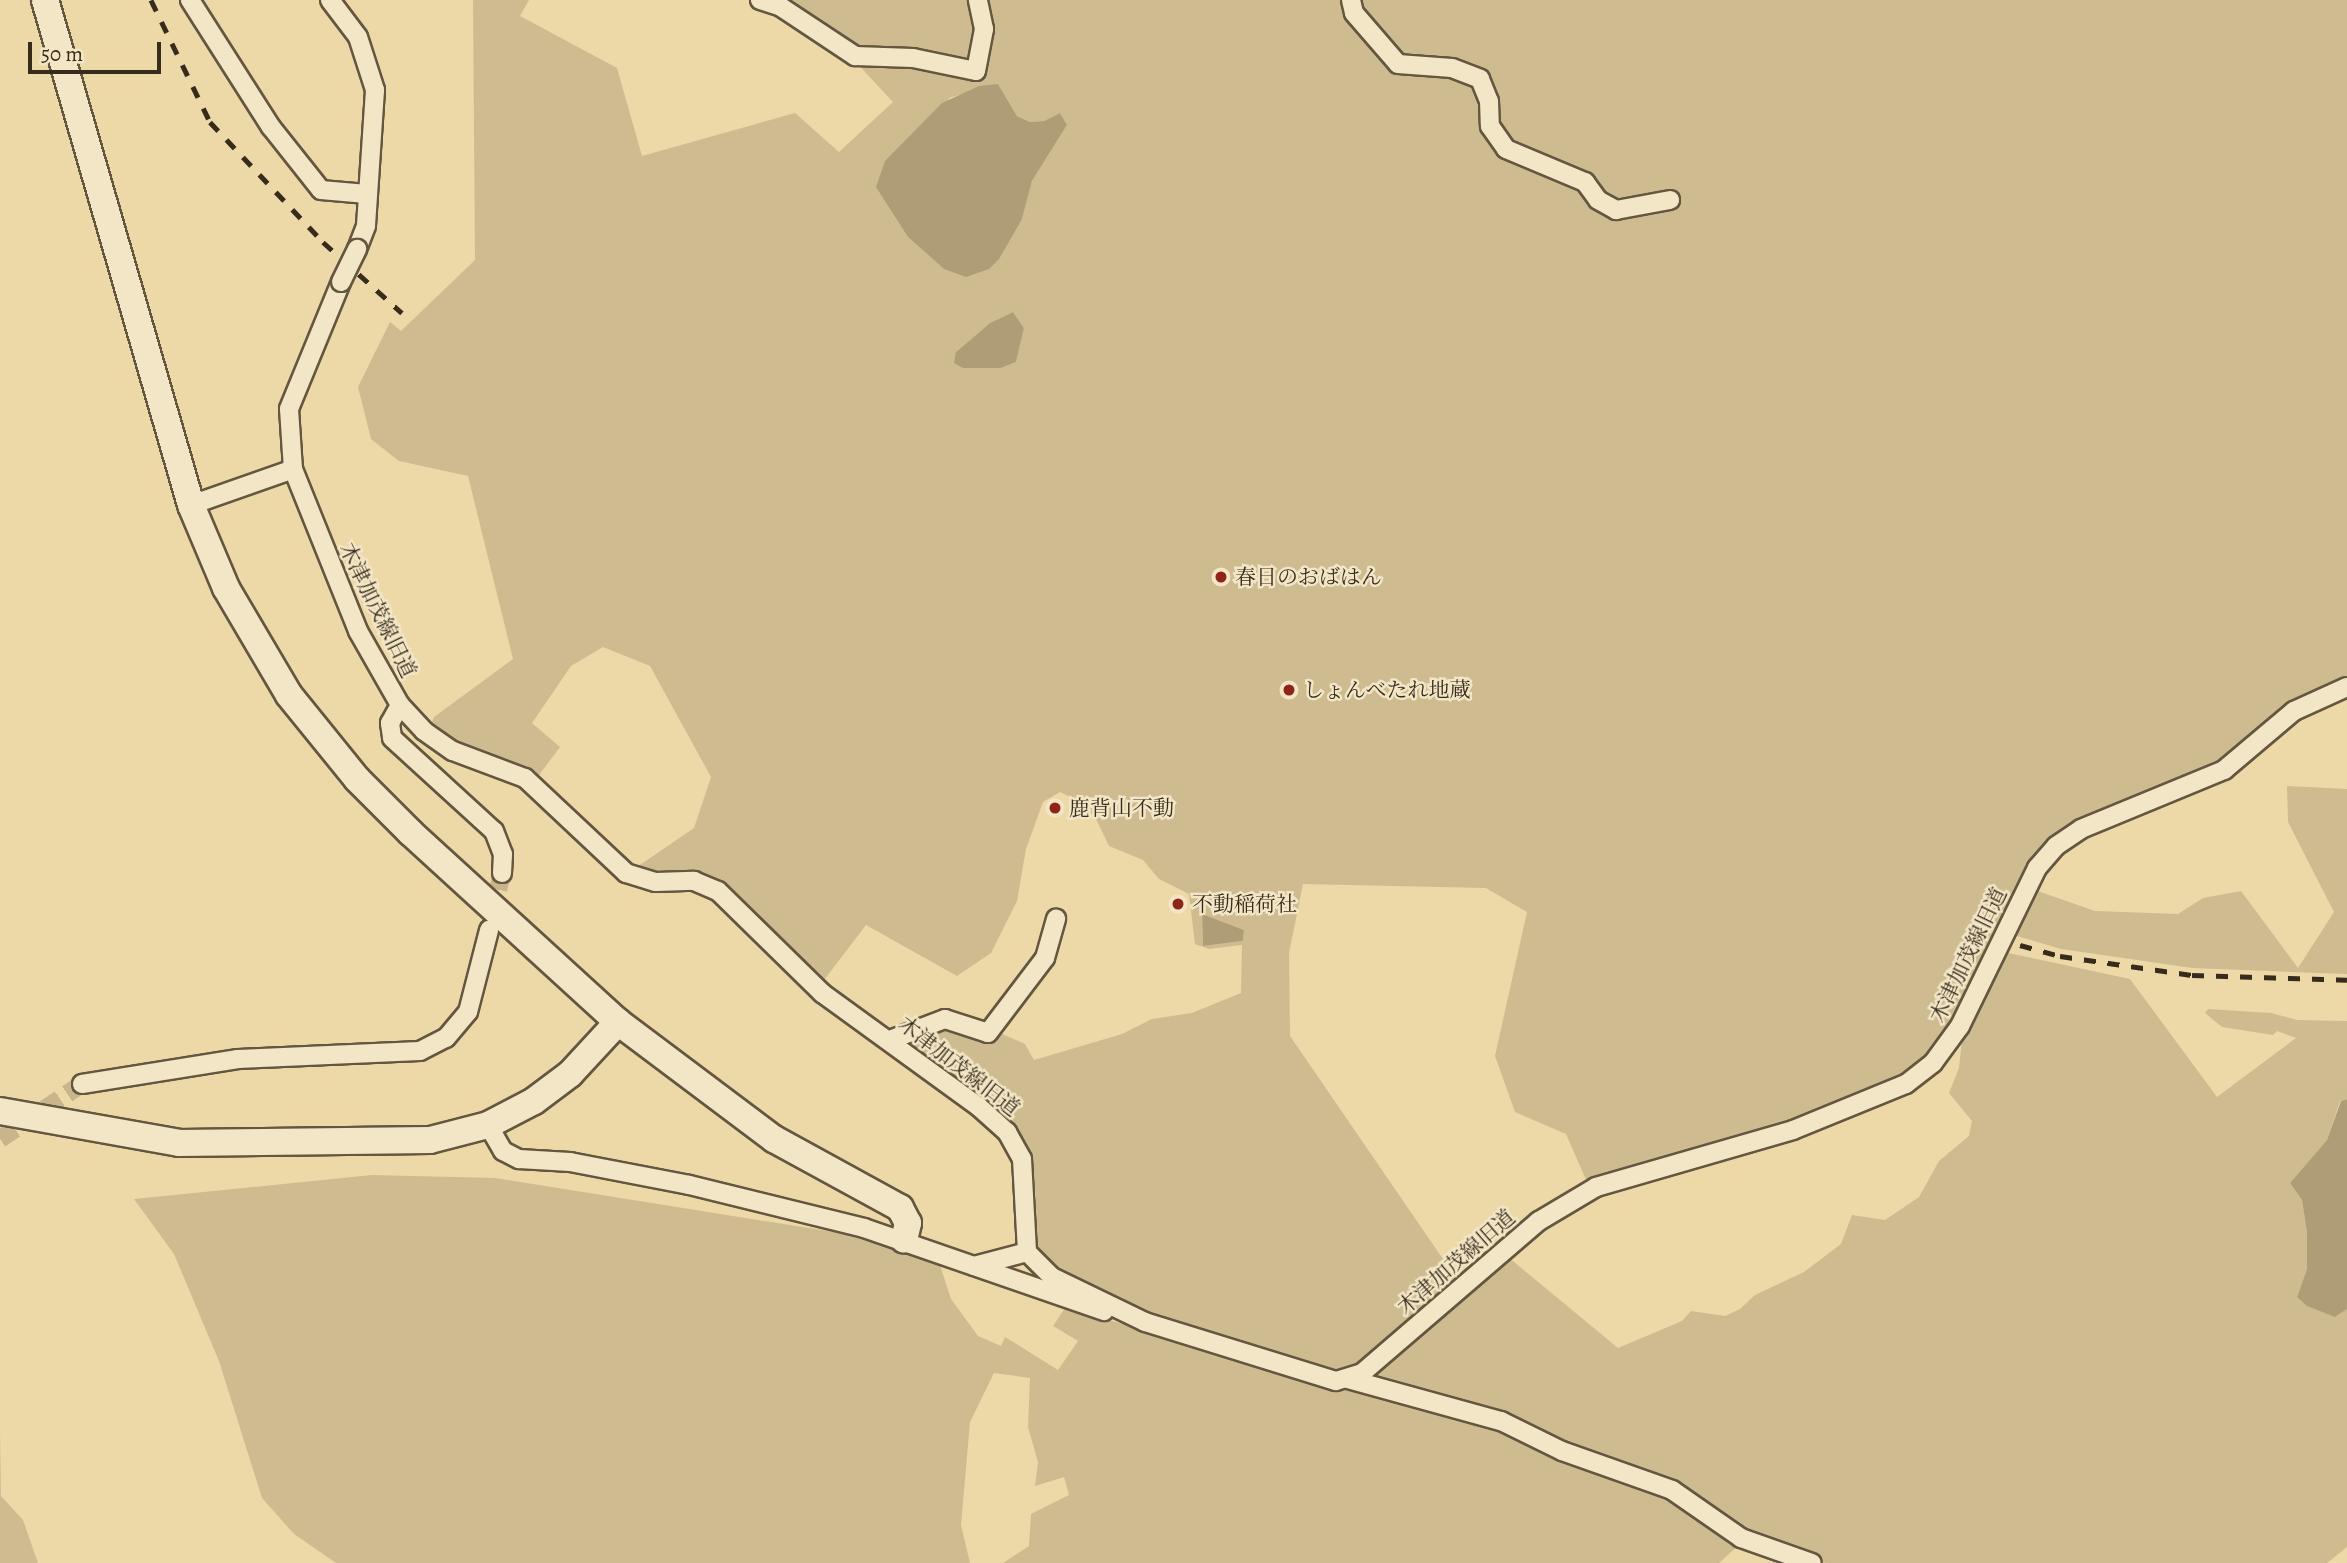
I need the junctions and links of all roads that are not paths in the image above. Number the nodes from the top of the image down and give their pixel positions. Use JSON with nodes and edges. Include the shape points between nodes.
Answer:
{"nodes":[{"id":1,"x":45,"y":0,"type":"edge"},
{"id":2,"x":190,"y":0,"type":"edge"},
{"id":3,"x":330,"y":0,"type":"edge"},
{"id":4,"x":760,"y":0,"type":"edge"},
{"id":5,"x":978,"y":0,"type":"edge"},
{"id":6,"x":1351,"y":0,"type":"edge"},
{"id":7,"x":367,"y":194,"type":"junction"},
{"id":8,"x":1670,"y":200,"type":"dead end"},
{"id":9,"x":293,"y":469,"type":"junction"},
{"id":10,"x":191,"y":506,"type":"junction"},
{"id":11,"x":2347,"y":687,"type":"edge"},
{"id":12,"x":400,"y":705,"type":"junction"},
{"id":13,"x":502,"y":873,"type":"tunnel mouth"},
{"id":14,"x":1056,"y":919,"type":"dead end"},
{"id":15,"x":489,"y":930,"type":"tunnel mouth"},
{"id":16,"x":618,"y":1022,"type":"junction"},
{"id":17,"x":890,"y":1040,"type":"junction"},
{"id":18,"x":82,"y":1084,"type":"tunnel mouth"},
{"id":19,"x":0,"y":1111,"type":"edge"},
{"id":20,"x":488,"y":1125,"type":"junction"},
{"id":21,"x":904,"y":1241,"type":"junction"},
{"id":22,"x":1027,"y":1252,"type":"junction"},
{"id":23,"x":974,"y":1266,"type":"junction"},
{"id":24,"x":1145,"y":1322,"type":"junction"},
{"id":25,"x":1348,"y":1379,"type":"junction"},
{"id":26,"x":1812,"y":1563,"type":"edge"}],
"edges":[{"from":1,"to":10,"type":"street"},
{"from":2,"to":7,"type":"street","via":[[271,127],[321,190]]},
{"from":3,"to":7,"type":"street","name":"木津加茂線旧道","via":[[358,37],[375,90]]},
{"from":4,"to":5,"type":"street","via":[[781,7],[855,56],[913,58],[976,71],[984,29]]},
{"from":6,"to":8,"type":"street","via":[[1354,13],[1398,64],[1452,68],[1480,79],[1489,101],[1490,126],[1506,149],[1586,182],[1598,200],[1616,210]]},
{"from":7,"to":9,"type":"street","name":"木津加茂線旧道","bridge":true,"via":[[366,226],[289,409]]},
{"from":9,"to":10,"type":"street"},
{"from":9,"to":12,"type":"street","name":"木津加茂線旧道","via":[[358,631]]},
{"from":10,"to":16,"type":"street","via":[[244,623],[317,732],[411,833]]},
{"from":11,"to":25,"type":"street","name":"木津加茂線旧道","via":[[2294,711],[2224,769],[2081,829],[2056,846],[2037,868],[1961,1026],[1933,1063],[1906,1084],[1769,1138],[1596,1186],[1539,1221],[1381,1359]]},
{"from":12,"to":13,"type":"street","via":[[390,723],[392,738],[494,831],[503,854]]},
{"from":12,"to":17,"type":"street","name":"木津加茂線旧道","via":[[443,746],[525,778],[626,873],[656,882],[694,881],[718,891],[822,993]]},
{"from":14,"to":17,"type":"street","via":[[1045,958],[988,1033],[945,1019]]},
{"from":15,"to":18,"type":"street","via":[[468,1012],[446,1038],[420,1052],[238,1059]]},
{"from":16,"to":20,"type":"street","via":[[551,1089]]},
{"from":16,"to":21,"type":"street","via":[[765,1133],[900,1208],[908,1223]]},
{"from":17,"to":22,"type":"street","name":"木津加茂線旧道","via":[[1007,1132],[1026,1172]]},
{"from":19,"to":20,"type":"street","via":[[179,1143],[412,1142]]},
{"from":20,"to":21,"type":"street","via":[[503,1151],[519,1159],[570,1162],[689,1185]]},
{"from":21,"to":23,"type":"street"},
{"from":22,"to":23,"type":"street"},
{"from":22,"to":24,"type":"street","via":[[1052,1277]]},
{"from":23,"to":24,"type":"street","via":[[1061,1299]]},
{"from":24,"to":25,"type":"street","via":[[1324,1378]]},
{"from":25,"to":26,"type":"street","via":[[1501,1421],[1562,1451],[1672,1489],[1741,1538]]}]}
